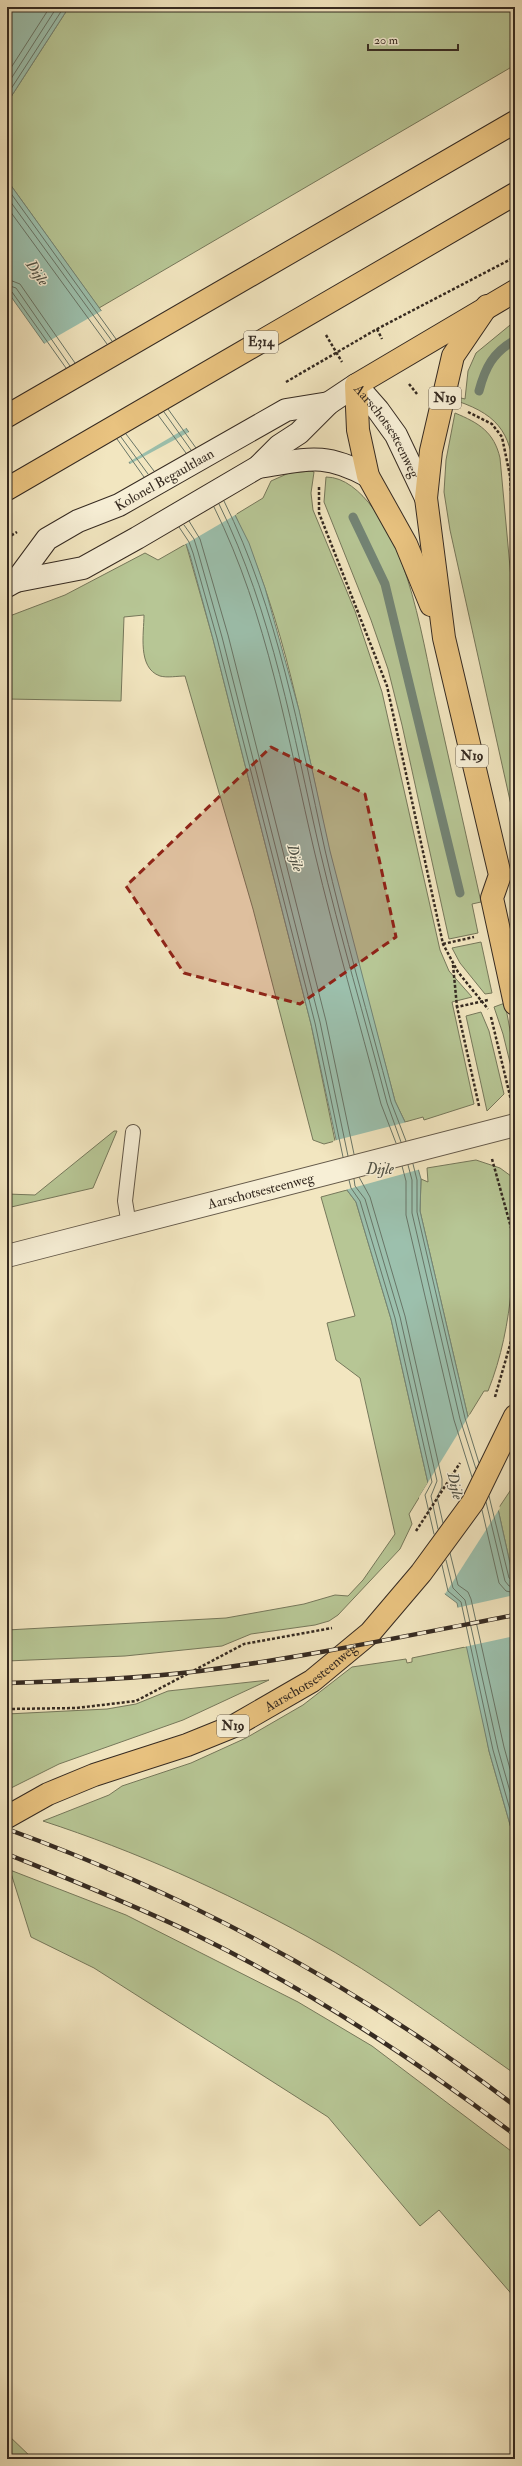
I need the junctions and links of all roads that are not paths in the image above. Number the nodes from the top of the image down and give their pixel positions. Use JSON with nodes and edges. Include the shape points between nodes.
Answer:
{"nodes":[{"id":1,"x":515,"y":122,"type":"edge"},
{"id":2,"x":515,"y":194,"type":"edge"},
{"id":3,"x":515,"y":291,"type":"edge"},
{"id":4,"x":487,"y":306,"type":"junction"},
{"id":5,"x":356,"y":385,"type":"junction"},
{"id":6,"x":329,"y":403,"type":"junction"},
{"id":7,"x":7,"y":416,"type":"edge"},
{"id":8,"x":258,"y":467,"type":"junction"},
{"id":9,"x":368,"y":476,"type":"junction"},
{"id":10,"x":7,"y":489,"type":"edge"},
{"id":11,"x":426,"y":498,"type":"junction"},
{"id":12,"x":11,"y":584,"type":"edge"},
{"id":13,"x":444,"y":638,"type":"junction"},
{"id":14,"x":508,"y":882,"type":"edge"},
{"id":15,"x":515,"y":1004,"type":"edge"},
{"id":16,"x":515,"y":1125,"type":"edge"},
{"id":17,"x":133,"y":1132,"type":"dead end"},
{"id":18,"x":129,"y":1225,"type":"junction"},
{"id":19,"x":7,"y":1256,"type":"edge"},
{"id":20,"x":514,"y":1419,"type":"edge"},
{"id":21,"x":7,"y":1817,"type":"edge"}],
"edges":[{"from":1,"to":7,"type":"main road"},
{"from":2,"to":10,"type":"main road","number":"E314"},
{"from":3,"to":4,"type":"main road","number":"N19"},
{"from":4,"to":5,"type":"main road","number":"N19"},
{"from":4,"to":11,"type":"main road","name":"Aarschotsesteenweg","number":"N19","via":[[453,356],[431,451]]},
{"from":5,"to":6,"type":"street","name":"Kolonel Begaultlaan"},
{"from":5,"to":9,"type":"main road","name":"Aarschotsesteenweg","number":"N19","via":[[358,430]]},
{"from":5,"to":11,"type":"street","name":"Aarschotsesteenweg","number":"N19","via":[[396,435]]},
{"from":6,"to":8,"type":"street","name":"Kolonel Begaultlaan","via":[[299,433],[279,446]]},
{"from":6,"to":12,"type":"street","name":"Kolonel Begaultlaan","via":[[286,410],[119,505],[78,521],[47,539]]},
{"from":8,"to":9,"type":"street","via":[[299,459],[323,459]]},
{"from":8,"to":12,"type":"street","name":"Kolonel Begaultlaan","via":[[84,568]]},
{"from":9,"to":13,"type":"main road","name":"Aarschotsesteenweg","number":"N19","via":[[406,544]]},
{"from":11,"to":13,"type":"main road","name":"Aarschotsesteenweg","number":"N19"},
{"from":13,"to":14,"type":"main road","name":"Aarschotsesteenweg","number":"N19"},
{"from":14,"to":15,"type":"main road","name":"Aarschotsesteenweg","number":"N19","via":[[492,898]]},
{"from":16,"to":18,"type":"street","name":"Aarschotsesteenweg"},
{"from":17,"to":18,"type":"lane","via":[[125,1201]]},
{"from":18,"to":19,"type":"street","name":"Aarschotsesteenweg"},
{"from":20,"to":21,"type":"main road","name":"Aarschotsesteenweg","number":"N19","via":[[473,1502],[421,1573],[370,1633],[312,1681],[234,1726],[187,1745],[94,1775],[48,1794]]}]}
